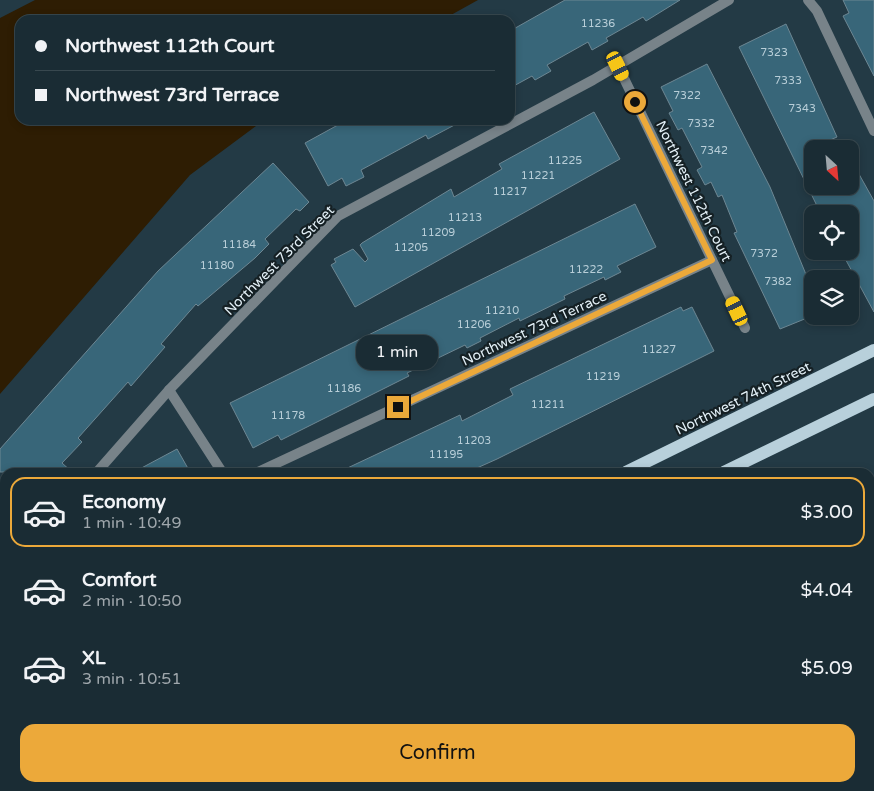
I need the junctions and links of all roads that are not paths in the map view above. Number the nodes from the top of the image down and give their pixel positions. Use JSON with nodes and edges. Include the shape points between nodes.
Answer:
{"nodes":[{"id":1,"x":729,"y":0,"type":"edge"},
{"id":2,"x":808,"y":0,"type":"edge"},
{"id":3,"x":618,"y":66,"type":"junction"},
{"id":4,"x":515,"y":121,"type":"edge"},
{"id":5,"x":508,"y":125,"type":"edge"},
{"id":6,"x":874,"y":131,"type":"edge"},
{"id":7,"x":712,"y":260,"type":"junction"},
{"id":8,"x":745,"y":328,"type":"dead end"},
{"id":9,"x":874,"y":350,"type":"edge"},
{"id":10,"x":169,"y":390,"type":"junction"},
{"id":11,"x":874,"y":399,"type":"edge"},
{"id":12,"x":101,"y":468,"type":"edge"},
{"id":13,"x":219,"y":468,"type":"edge"},
{"id":14,"x":267,"y":468,"type":"edge"},
{"id":15,"x":634,"y":468,"type":"edge"},
{"id":16,"x":732,"y":468,"type":"edge"}],
"edges":[{"from":1,"to":3,"type":"street","name":"Northwest 73rd Street"},
{"from":2,"to":6,"type":"street","via":[[817,11]]},
{"from":3,"to":4,"type":"street","name":"Northwest 73rd Street"},
{"from":3,"to":7,"type":"street","name":"Northwest 112th Court"},
{"from":5,"to":10,"type":"street","name":"Northwest 73rd Street","via":[[338,216]]},
{"from":7,"to":8,"type":"street","name":"Northwest 112th Court"},
{"from":7,"to":14,"type":"street","name":"Northwest 73rd Terrace"},
{"from":9,"to":15,"type":"main road","name":"Northwest 74th Street"},
{"from":10,"to":12,"type":"street","name":"Northwest 73rd Street"},
{"from":10,"to":13,"type":"street"},
{"from":11,"to":16,"type":"main road"}]}
